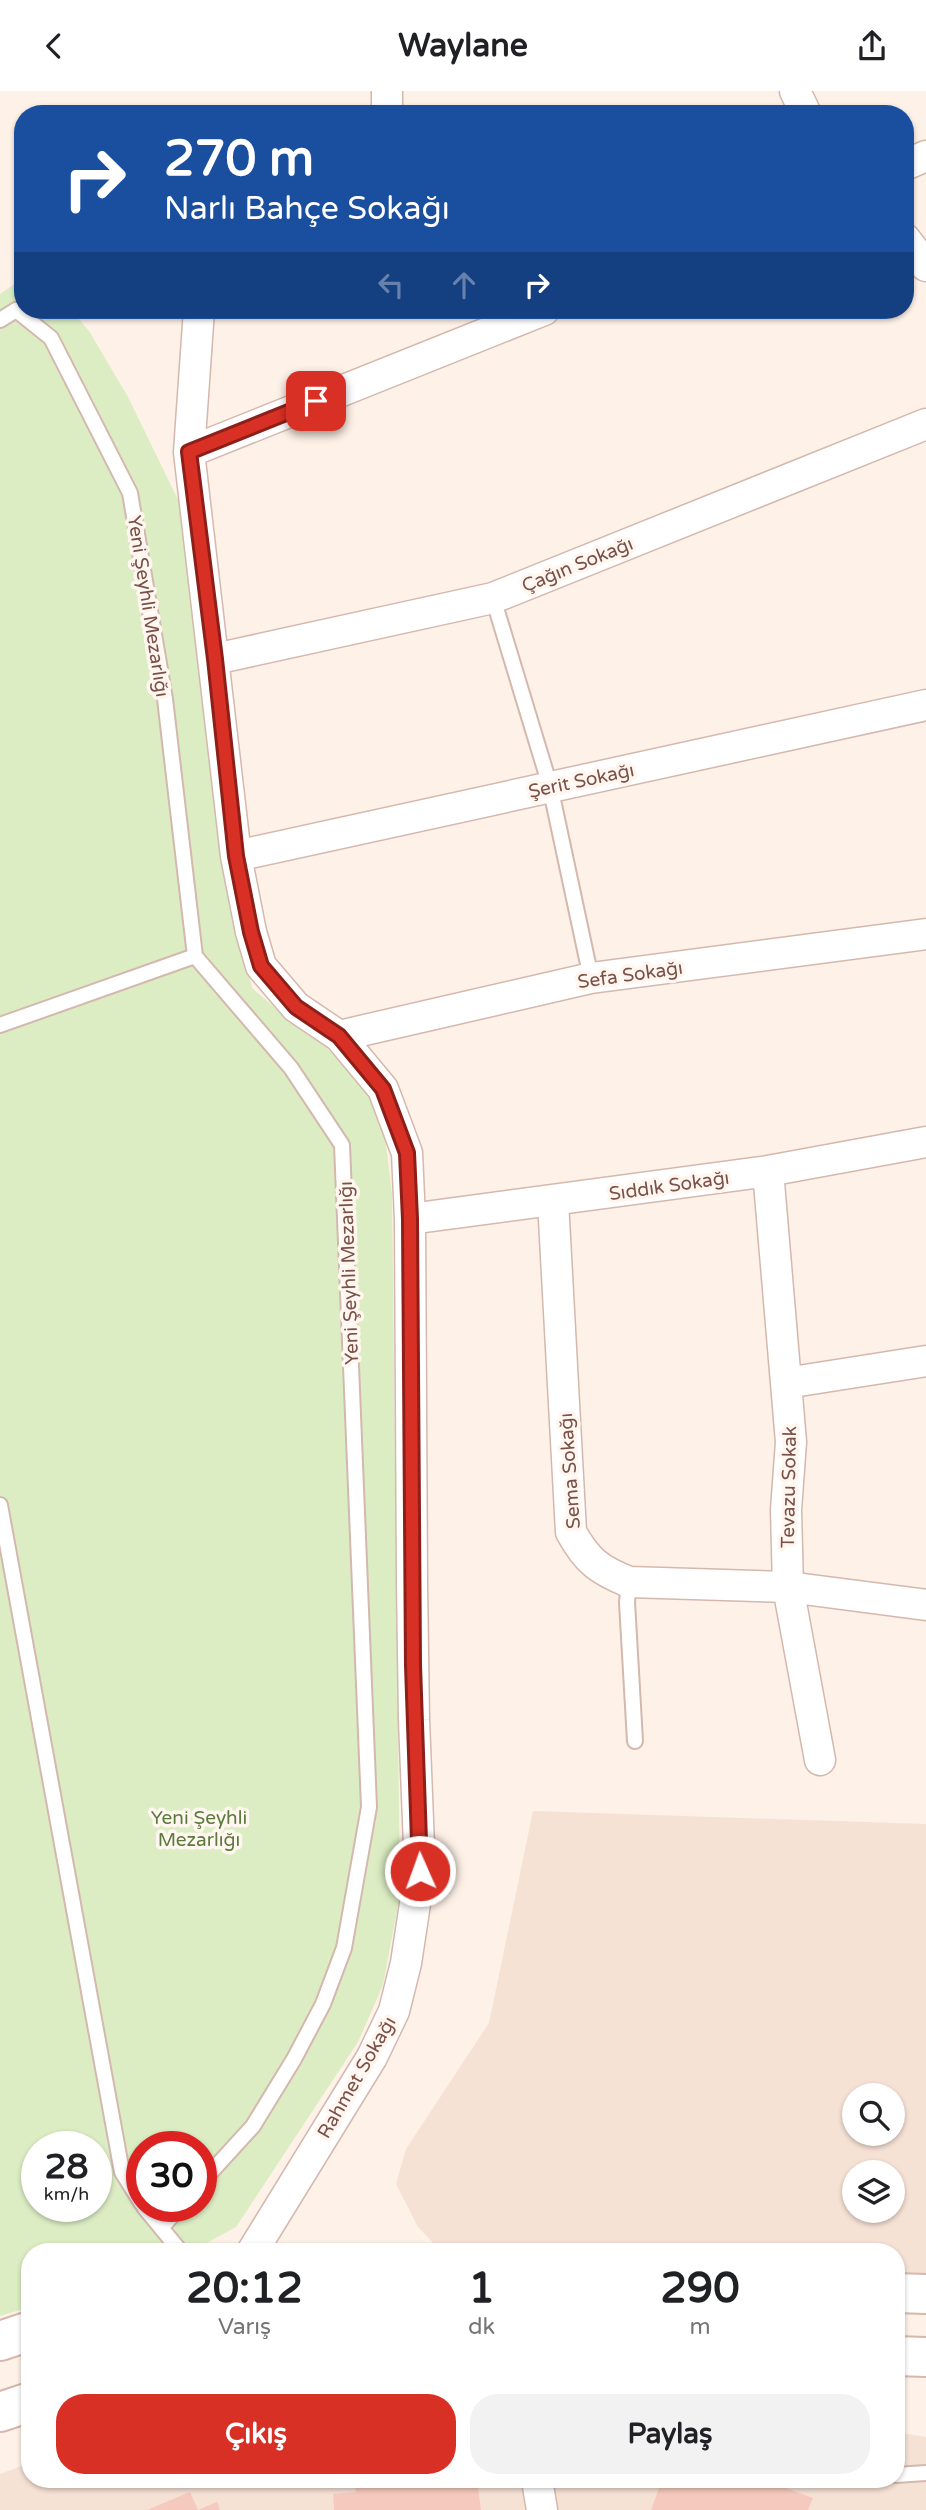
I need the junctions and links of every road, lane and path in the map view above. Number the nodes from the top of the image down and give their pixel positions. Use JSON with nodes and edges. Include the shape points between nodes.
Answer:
{"nodes":[{"id":1,"x":914,"y":251,"type":"edge"},
{"id":2,"x":926,"y":266,"type":"edge"},
{"id":3,"x":27,"y":319,"type":"edge"},
{"id":4,"x":198,"y":319,"type":"edge"},
{"id":5,"x":522,"y":319,"type":"edge"},
{"id":6,"x":926,"y":424,"type":"edge"},
{"id":7,"x":189,"y":452,"type":"junction"},
{"id":8,"x":493,"y":598,"type":"junction"},
{"id":9,"x":215,"y":659,"type":"junction"},
{"id":10,"x":926,"y":705,"type":"edge"},
{"id":11,"x":550,"y":786,"type":"junction"},
{"id":12,"x":236,"y":856,"type":"junction"},
{"id":13,"x":926,"y":935,"type":"edge"},
{"id":14,"x":195,"y":956,"type":"junction"},
{"id":15,"x":591,"y":978,"type":"junction"},
{"id":16,"x":0,"y":1025,"type":"edge"},
{"id":17,"x":339,"y":1036,"type":"junction"},
{"id":18,"x":926,"y":1142,"type":"edge"},
{"id":19,"x":768,"y":1171,"type":"junction"},
{"id":20,"x":553,"y":1201,"type":"junction"},
{"id":21,"x":410,"y":1219,"type":"junction"},
{"id":22,"x":926,"y":1361,"type":"edge"},
{"id":23,"x":786,"y":1383,"type":"junction"},
{"id":24,"x":0,"y":1505,"type":"edge"},
{"id":25,"x":629,"y":1582,"type":"junction"},
{"id":26,"x":788,"y":1587,"type":"junction"},
{"id":27,"x":926,"y":1605,"type":"edge"},
{"id":28,"x":635,"y":1741,"type":"dead end"},
{"id":29,"x":820,"y":1760,"type":"dead end"},
{"id":30,"x":217,"y":2165,"type":"edge"},
{"id":31,"x":126,"y":2178,"type":"edge"},
{"id":32,"x":156,"y":2222,"type":"edge"},
{"id":33,"x":166,"y":2222,"type":"edge"},
{"id":34,"x":161,"y":2228,"type":"junction"},
{"id":35,"x":174,"y":2243,"type":"edge"},
{"id":36,"x":258,"y":2243,"type":"edge"},
{"id":37,"x":905,"y":2293,"type":"edge"},
{"id":38,"x":926,"y":2294,"type":"edge"},
{"id":39,"x":21,"y":2334,"type":"edge"},
{"id":40,"x":0,"y":2341,"type":"edge"},
{"id":41,"x":905,"y":2356,"type":"edge"},
{"id":42,"x":926,"y":2357,"type":"edge"},
{"id":43,"x":21,"y":2405,"type":"edge"},
{"id":44,"x":0,"y":2412,"type":"edge"},
{"id":45,"x":926,"y":2473,"type":"edge"},
{"id":46,"x":905,"y":2474,"type":"edge"},
{"id":47,"x":538,"y":2488,"type":"edge"},
{"id":48,"x":542,"y":2510,"type":"edge"}],
"edges":[{"from":1,"to":2,"type":"street"},
{"from":3,"to":14,"type":"lane","name":"Yeni Şeyhli Mezarlığı","via":[[51,338],[130,493],[165,699]]},
{"from":4,"to":7,"type":"street","name":"Rahmet Sokağı"},
{"from":5,"to":7,"type":"street"},
{"from":6,"to":8,"type":"street","name":"Çağın Sokağı"},
{"from":7,"to":9,"type":"street","name":"Rahmet Sokağı"},
{"from":8,"to":9,"type":"street","name":"Çağın Sokağı"},
{"from":8,"to":11,"type":"lane"},
{"from":9,"to":12,"type":"street","name":"Rahmet Sokağı"},
{"from":10,"to":11,"type":"street","name":"Şerit Sokağı"},
{"from":11,"to":12,"type":"street","name":"Şerit Sokağı"},
{"from":11,"to":15,"type":"lane"},
{"from":12,"to":17,"type":"street","name":"Rahmet Sokağı","via":[[261,966],[296,1007]]},
{"from":13,"to":15,"type":"street","name":"Sefa Sokağı"},
{"from":14,"to":16,"type":"lane"},
{"from":14,"to":30,"type":"lane","name":"Yeni Şeyhli Mezarlığı","via":[[291,1068],[342,1145],[369,1807],[344,1948],[323,2004],[253,2126]]},
{"from":15,"to":17,"type":"street","name":"Sefa Sokağı"},
{"from":17,"to":21,"type":"street","name":"Rahmet Sokağı","via":[[383,1089],[407,1153]]},
{"from":18,"to":19,"type":"street","name":"Sıddık Sokağı"},
{"from":19,"to":20,"type":"street","name":"Sıddık Sokağı"},
{"from":19,"to":23,"type":"street","name":"Tevazu Sokak"},
{"from":20,"to":21,"type":"street","name":"Sıddık Sokağı"},
{"from":20,"to":25,"type":"street","name":"Sema Sokağı","via":[[570,1532],[584,1555],[606,1573]]},
{"from":21,"to":36,"type":"street","name":"Rahmet Sokağı","via":[[413,1665],[420,1871],[394,2011],[372,2057]]},
{"from":22,"to":23,"type":"street"},
{"from":23,"to":26,"type":"street","name":"Tevazu Sokak","via":[[791,1442],[786,1510]]},
{"from":24,"to":31,"type":"lane"},
{"from":25,"to":26,"type":"street","name":"Sema Sokağı"},
{"from":25,"to":28,"type":"lane","via":[[626,1602]]},
{"from":26,"to":27,"type":"street","name":"Sema Sokağı"},
{"from":26,"to":29,"type":"street","name":"Tevazu Sokak"},
{"from":32,"to":34,"type":"lane"},
{"from":33,"to":34,"type":"lane"},
{"from":34,"to":35,"type":"lane"},
{"from":37,"to":38,"type":"street"},
{"from":39,"to":40,"type":"street"},
{"from":41,"to":42,"type":"street"},
{"from":43,"to":44,"type":"street"},
{"from":45,"to":46,"type":"lane"},
{"from":47,"to":48,"type":"street"}]}
